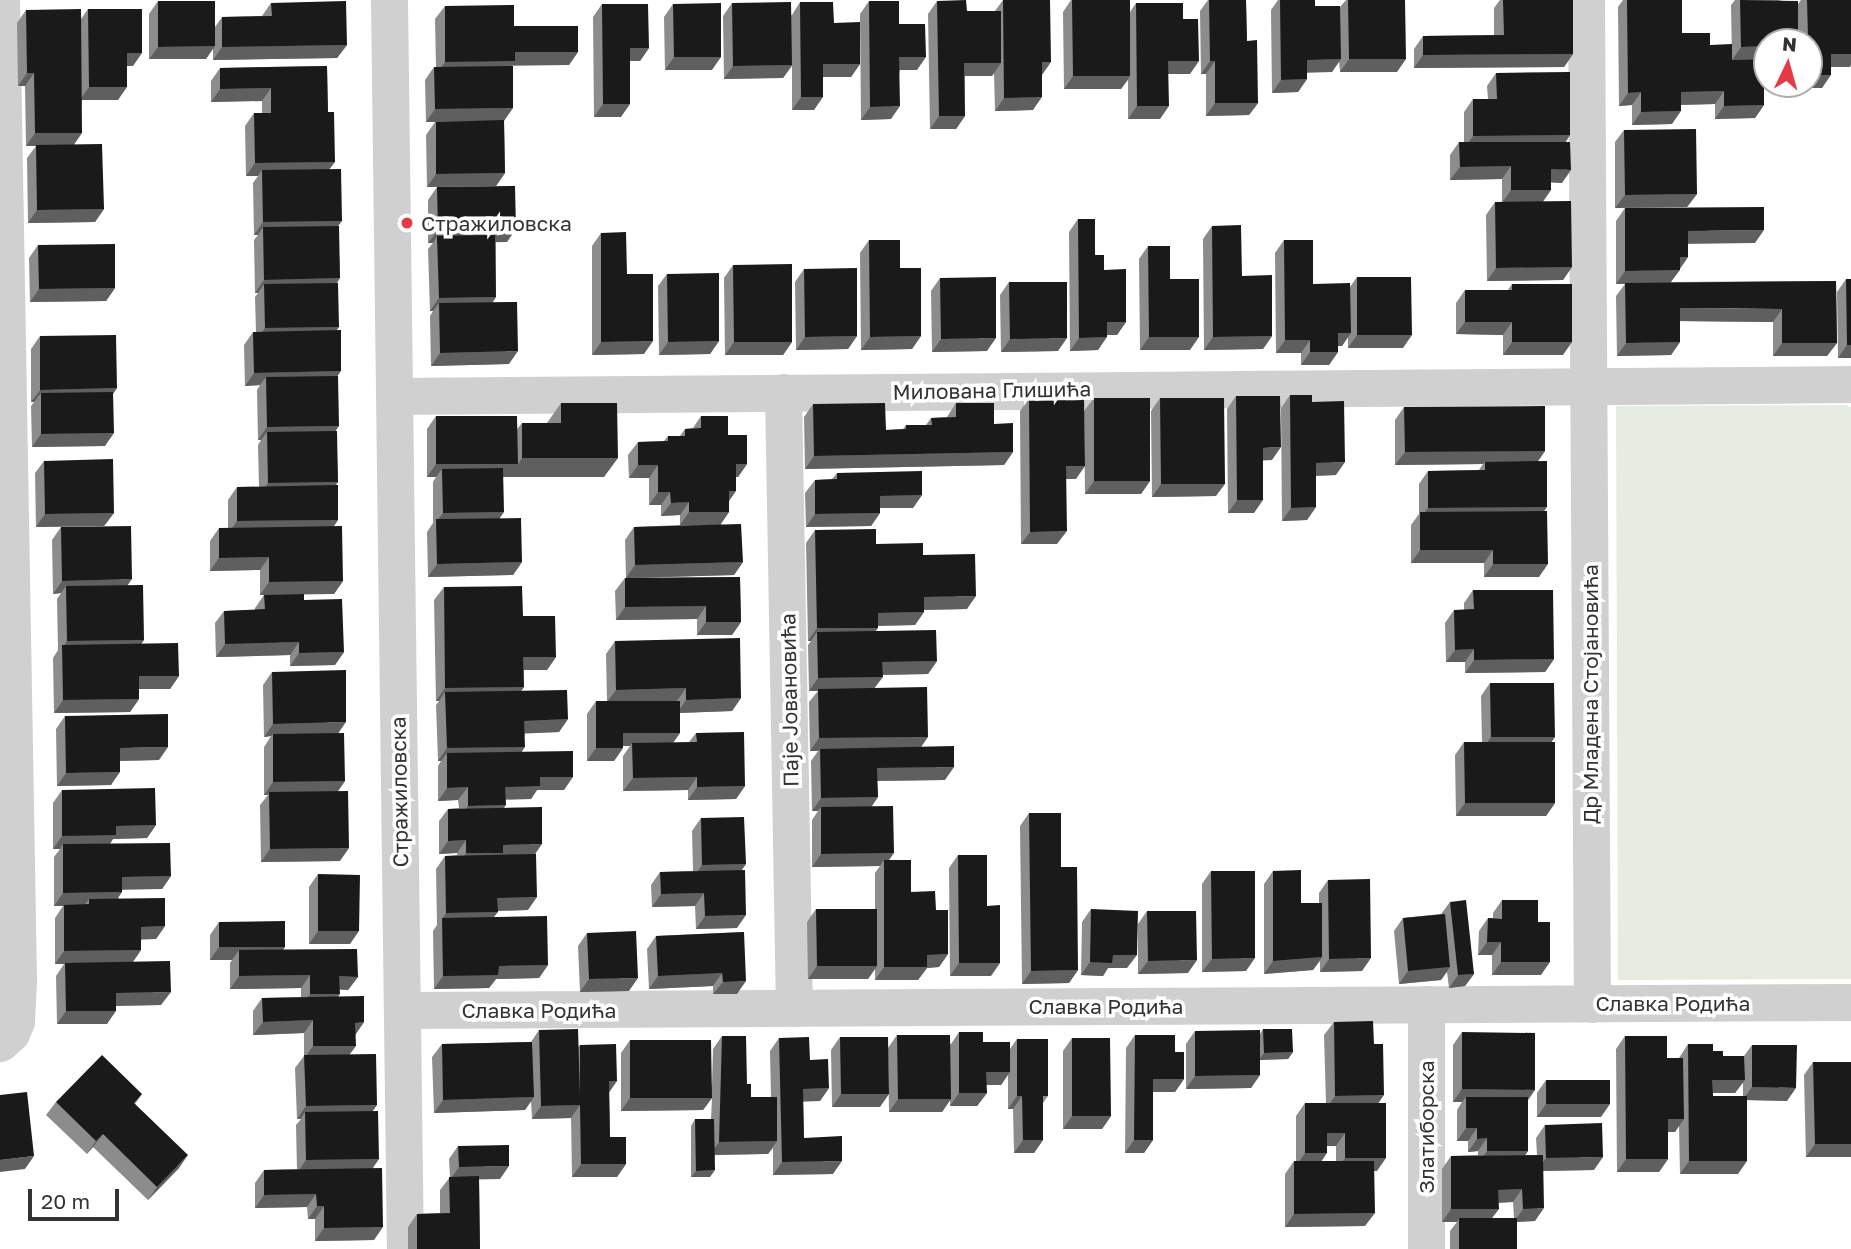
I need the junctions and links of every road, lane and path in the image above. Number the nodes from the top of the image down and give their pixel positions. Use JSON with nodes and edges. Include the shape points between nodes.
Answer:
{"nodes":[{"id":1,"x":1,"y":0,"type":"edge"},
{"id":2,"x":389,"y":0,"type":"edge"},
{"id":3,"x":1586,"y":0,"type":"edge"},
{"id":4,"x":1851,"y":384,"type":"edge"},
{"id":5,"x":1588,"y":385,"type":"junction"},
{"id":6,"x":783,"y":392,"type":"junction"},
{"id":7,"x":395,"y":396,"type":"junction"},
{"id":8,"x":1851,"y":1002,"type":"edge"},
{"id":9,"x":1426,"y":1004,"type":"junction"},
{"id":10,"x":1592,"y":1004,"type":"junction"},
{"id":11,"x":794,"y":1008,"type":"junction"},
{"id":12,"x":402,"y":1010,"type":"junction"},
{"id":13,"x":0,"y":1044,"type":"edge"},
{"id":14,"x":405,"y":1249,"type":"edge"},
{"id":15,"x":1426,"y":1249,"type":"edge"}],
"edges":[{"from":1,"to":13,"type":"street","via":[[19,981],[16,1021]]},
{"from":2,"to":7,"type":"street","name":"Стражиловска"},
{"from":3,"to":5,"type":"street","name":"Др Младена Стојановића"},
{"from":4,"to":5,"type":"street"},
{"from":5,"to":6,"type":"street","name":"Милована Глишића"},
{"from":5,"to":10,"type":"street","name":"Др Младена Стојановића"},
{"from":6,"to":7,"type":"street","name":"Милована Глишића"},
{"from":6,"to":11,"type":"street","name":"Паје Јовановића"},
{"from":7,"to":12,"type":"street","name":"Стражиловска"},
{"from":8,"to":10,"type":"street","name":"Славка Родића"},
{"from":9,"to":10,"type":"street","name":"Славка Родића"},
{"from":9,"to":11,"type":"street","name":"Славка Родића"},
{"from":9,"to":15,"type":"street","name":"Златиборска"},
{"from":11,"to":12,"type":"street","name":"Славка Родића"},
{"from":12,"to":14,"type":"street","name":"Стражиловска"}]}
